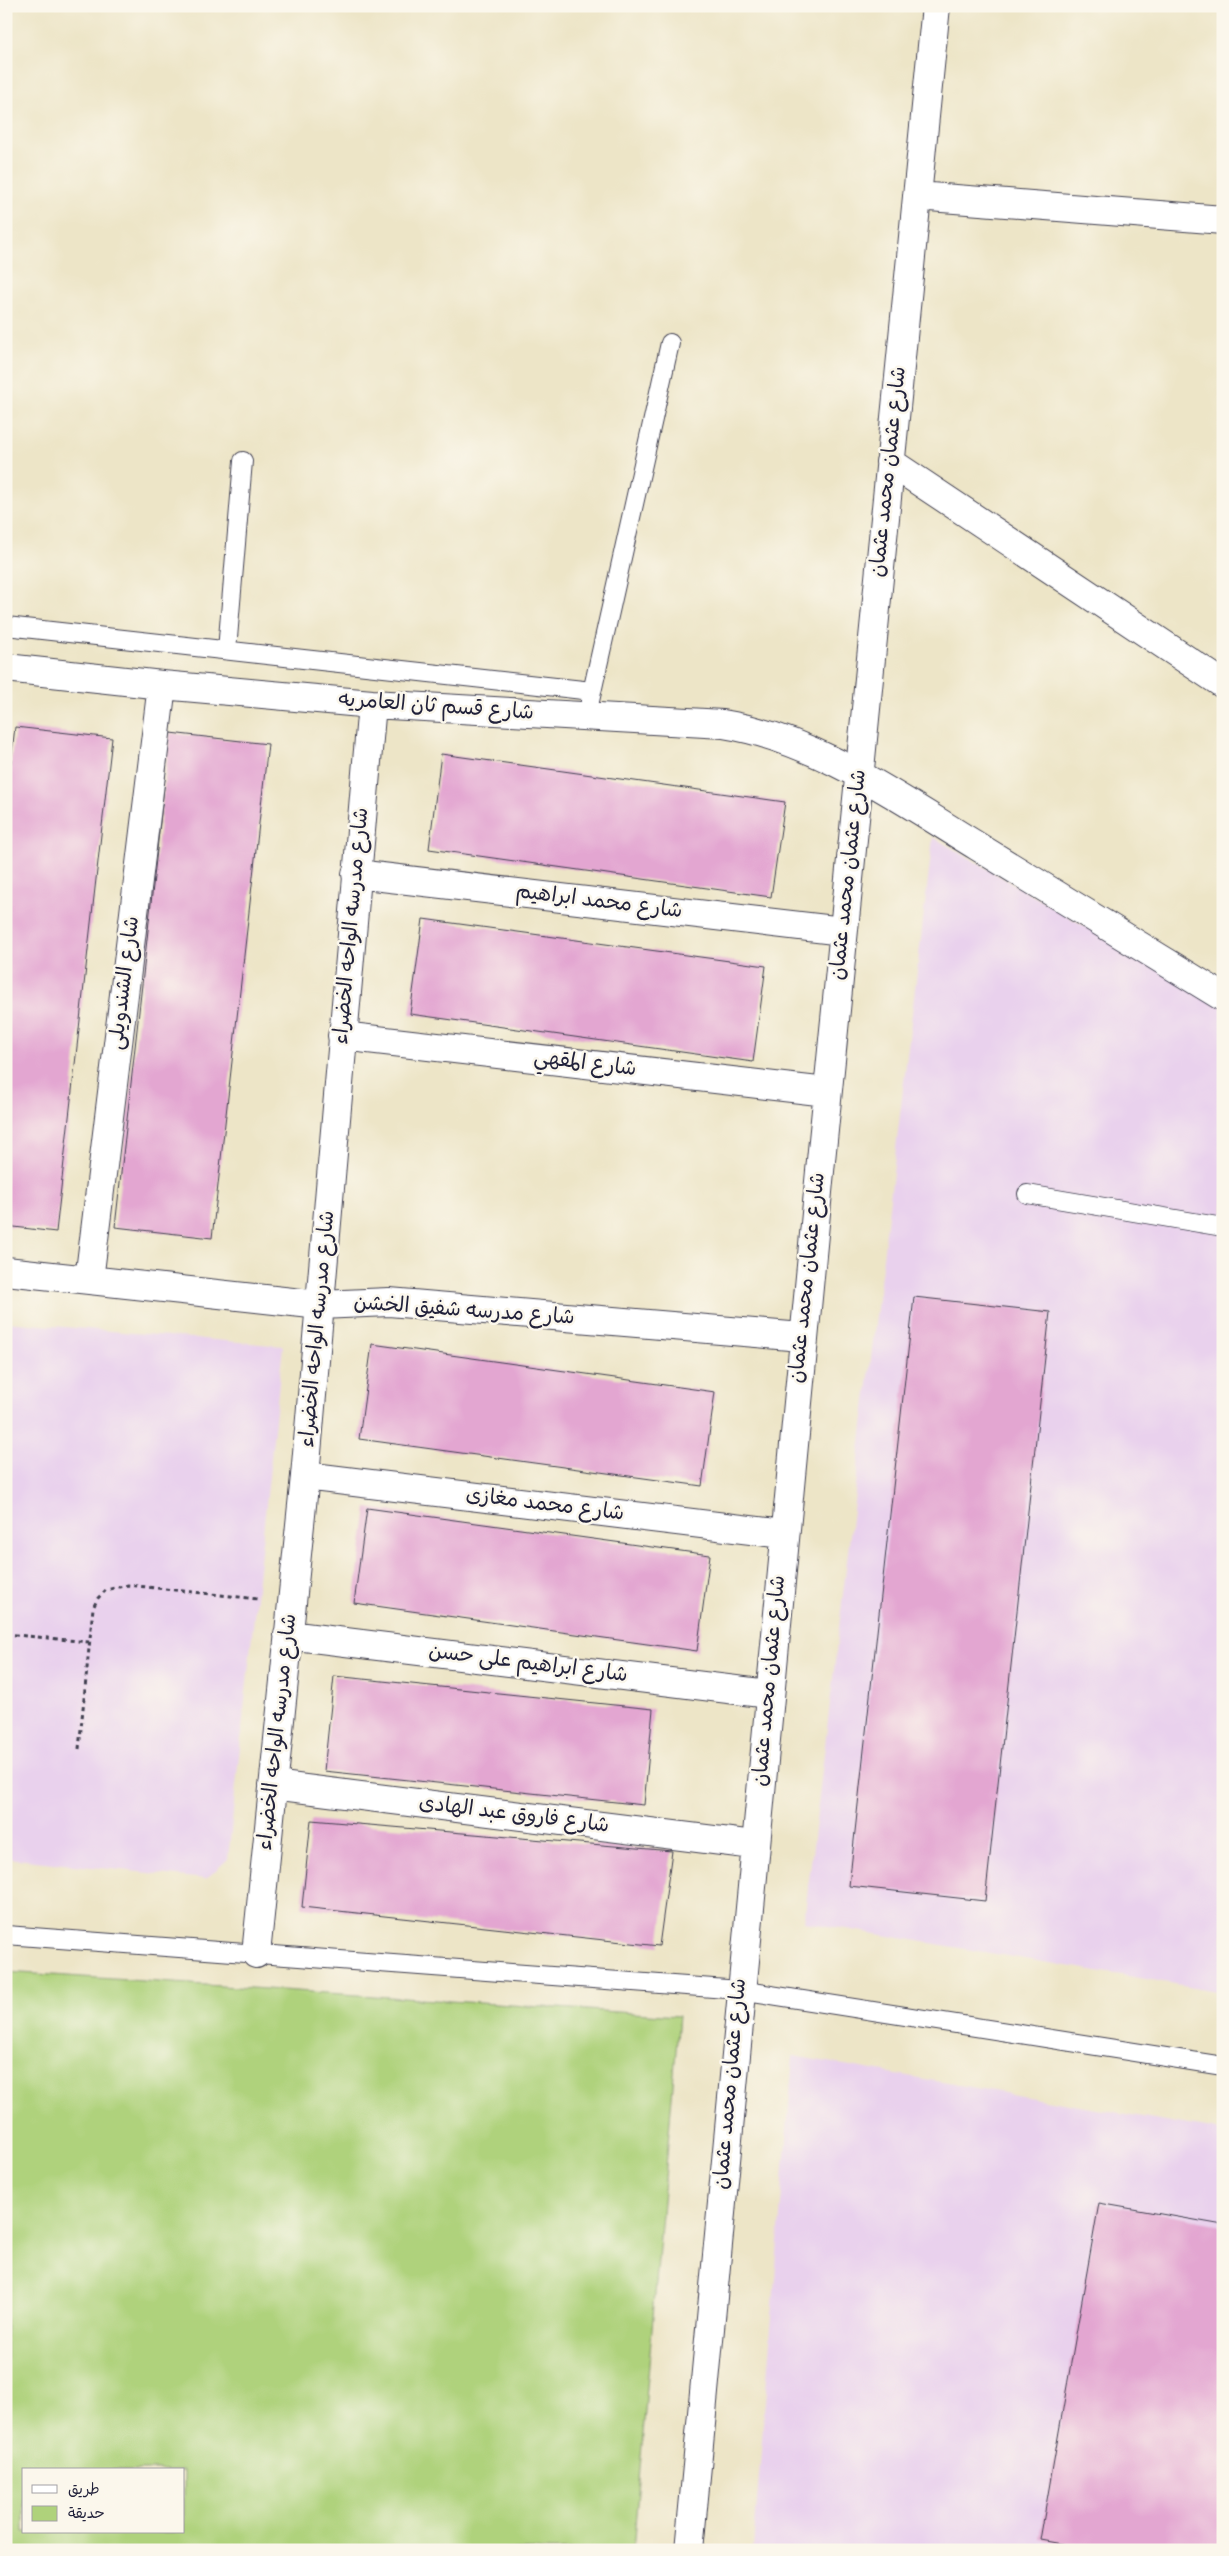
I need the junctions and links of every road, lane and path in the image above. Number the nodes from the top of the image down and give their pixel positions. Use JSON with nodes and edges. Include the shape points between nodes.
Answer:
{"nodes":[{"id":1,"x":936,"y":6,"type":"edge"},
{"id":2,"x":917,"y":196,"type":"junction"},
{"id":3,"x":1223,"y":220,"type":"edge"},
{"id":4,"x":670,"y":343,"type":"dead end"},
{"id":5,"x":243,"y":461,"type":"dead end"},
{"id":6,"x":890,"y":462,"type":"junction"},
{"id":7,"x":6,"y":626,"type":"edge"},
{"id":8,"x":227,"y":650,"type":"junction"},
{"id":9,"x":6,"y":668,"type":"edge"},
{"id":10,"x":1223,"y":684,"type":"edge"},
{"id":11,"x":162,"y":685,"type":"junction"},
{"id":12,"x":372,"y":704,"type":"junction"},
{"id":13,"x":590,"y":704,"type":"junction"},
{"id":14,"x":858,"y":774,"type":"junction"},
{"id":15,"x":356,"y":874,"type":"junction"},
{"id":16,"x":843,"y":931,"type":"junction"},
{"id":17,"x":1223,"y":996,"type":"edge"},
{"id":18,"x":342,"y":1036,"type":"junction"},
{"id":19,"x":827,"y":1092,"type":"junction"},
{"id":20,"x":1028,"y":1194,"type":"dead end"},
{"id":21,"x":1223,"y":1227,"type":"edge"},
{"id":22,"x":6,"y":1271,"type":"edge"},
{"id":23,"x":89,"y":1280,"type":"junction"},
{"id":24,"x":320,"y":1305,"type":"junction"},
{"id":25,"x":802,"y":1337,"type":"junction"},
{"id":26,"x":305,"y":1476,"type":"junction"},
{"id":27,"x":784,"y":1534,"type":"junction"},
{"id":28,"x":291,"y":1601,"type":"junction"},
{"id":29,"x":6,"y":1634,"type":"edge"},
{"id":30,"x":288,"y":1635,"type":"junction"},
{"id":31,"x":89,"y":1642,"type":"junction"},
{"id":32,"x":768,"y":1694,"type":"junction"},
{"id":33,"x":79,"y":1749,"type":"dead end"},
{"id":34,"x":273,"y":1785,"type":"junction"},
{"id":35,"x":754,"y":1845,"type":"junction"},
{"id":36,"x":6,"y":1935,"type":"edge"},
{"id":37,"x":256,"y":1954,"type":"junction"},
{"id":38,"x":740,"y":1990,"type":"junction"},
{"id":39,"x":1223,"y":2066,"type":"edge"},
{"id":40,"x":689,"y":2550,"type":"edge"}],
"edges":[{"from":1,"to":2,"type":"street","name":"شارع عثمان محمد عثمان"},
{"from":2,"to":3,"type":"street"},
{"from":2,"to":6,"type":"street","name":"شارع عثمان محمد عثمان"},
{"from":4,"to":13,"type":"lane"},
{"from":5,"to":8,"type":"lane"},
{"from":6,"to":10,"type":"street"},
{"from":6,"to":14,"type":"street","name":"شارع عثمان محمد عثمان"},
{"from":7,"to":8,"type":"lane"},
{"from":8,"to":13,"type":"lane"},
{"from":9,"to":11,"type":"street","name":"شارع قسم ثان العامريه"},
{"from":11,"to":12,"type":"street","name":"شارع قسم ثان العامريه"},
{"from":11,"to":23,"type":"street","name":"شارع الشندويلى"},
{"from":12,"to":13,"type":"street","name":"شارع قسم ثان العامريه"},
{"from":12,"to":15,"type":"street","name":"شارع مدرسه الواحه الخضراء"},
{"from":13,"to":14,"type":"street","name":"شارع قسم ثان العامريه","via":[[749,728]]},
{"from":14,"to":16,"type":"street","name":"شارع عثمان محمد عثمان"},
{"from":14,"to":17,"type":"street","name":"شارع قسم ثان العامريه"},
{"from":15,"to":16,"type":"street","name":"شارع محمد ابراهيم"},
{"from":15,"to":18,"type":"street","name":"شارع مدرسه الواحه الخضراء"},
{"from":16,"to":19,"type":"street","name":"شارع عثمان محمد عثمان"},
{"from":18,"to":19,"type":"street","name":"شارع المقهي"},
{"from":18,"to":24,"type":"street","name":"شارع مدرسه الواحه الخضراء"},
{"from":19,"to":25,"type":"street","name":"شارع عثمان محمد عثمان"},
{"from":20,"to":21,"type":"lane"},
{"from":22,"to":23,"type":"street","name":"شارع مدرسه شفيق الخشن"},
{"from":23,"to":24,"type":"street","name":"شارع مدرسه شفيق الخشن"},
{"from":24,"to":25,"type":"street","name":"شارع مدرسه شفيق الخشن","via":[[389,1302]]},
{"from":24,"to":26,"type":"street","name":"شارع مدرسه الواحه الخضراء"},
{"from":25,"to":27,"type":"street","name":"شارع عثمان محمد عثمان"},
{"from":26,"to":27,"type":"street","name":"شارع محمد مغازى"},
{"from":26,"to":28,"type":"street","name":"شارع مدرسه الواحه الخضراء"},
{"from":27,"to":32,"type":"street","name":"شارع عثمان محمد عثمان"},
{"from":28,"to":30,"type":"street","name":"شارع مدرسه الواحه الخضراء"},
{"from":28,"to":31,"type":"path","via":[[116,1586],[106,1590],[93,1608]]},
{"from":29,"to":31,"type":"path"},
{"from":30,"to":32,"type":"street","name":"شارع ابراهيم على حسن"},
{"from":30,"to":34,"type":"street","name":"شارع مدرسه الواحه الخضراء"},
{"from":31,"to":33,"type":"path"},
{"from":32,"to":35,"type":"street","name":"شارع عثمان محمد عثمان"},
{"from":34,"to":35,"type":"street","name":"شارع فاروق عبد الهادى"},
{"from":34,"to":37,"type":"street","name":"شارع مدرسه الواحه الخضراء"},
{"from":35,"to":38,"type":"street","name":"شارع عثمان محمد عثمان"},
{"from":36,"to":37,"type":"lane"},
{"from":37,"to":38,"type":"lane"},
{"from":38,"to":39,"type":"lane"},
{"from":38,"to":40,"type":"street","name":"شارع عثمان محمد عثمان"}]}
